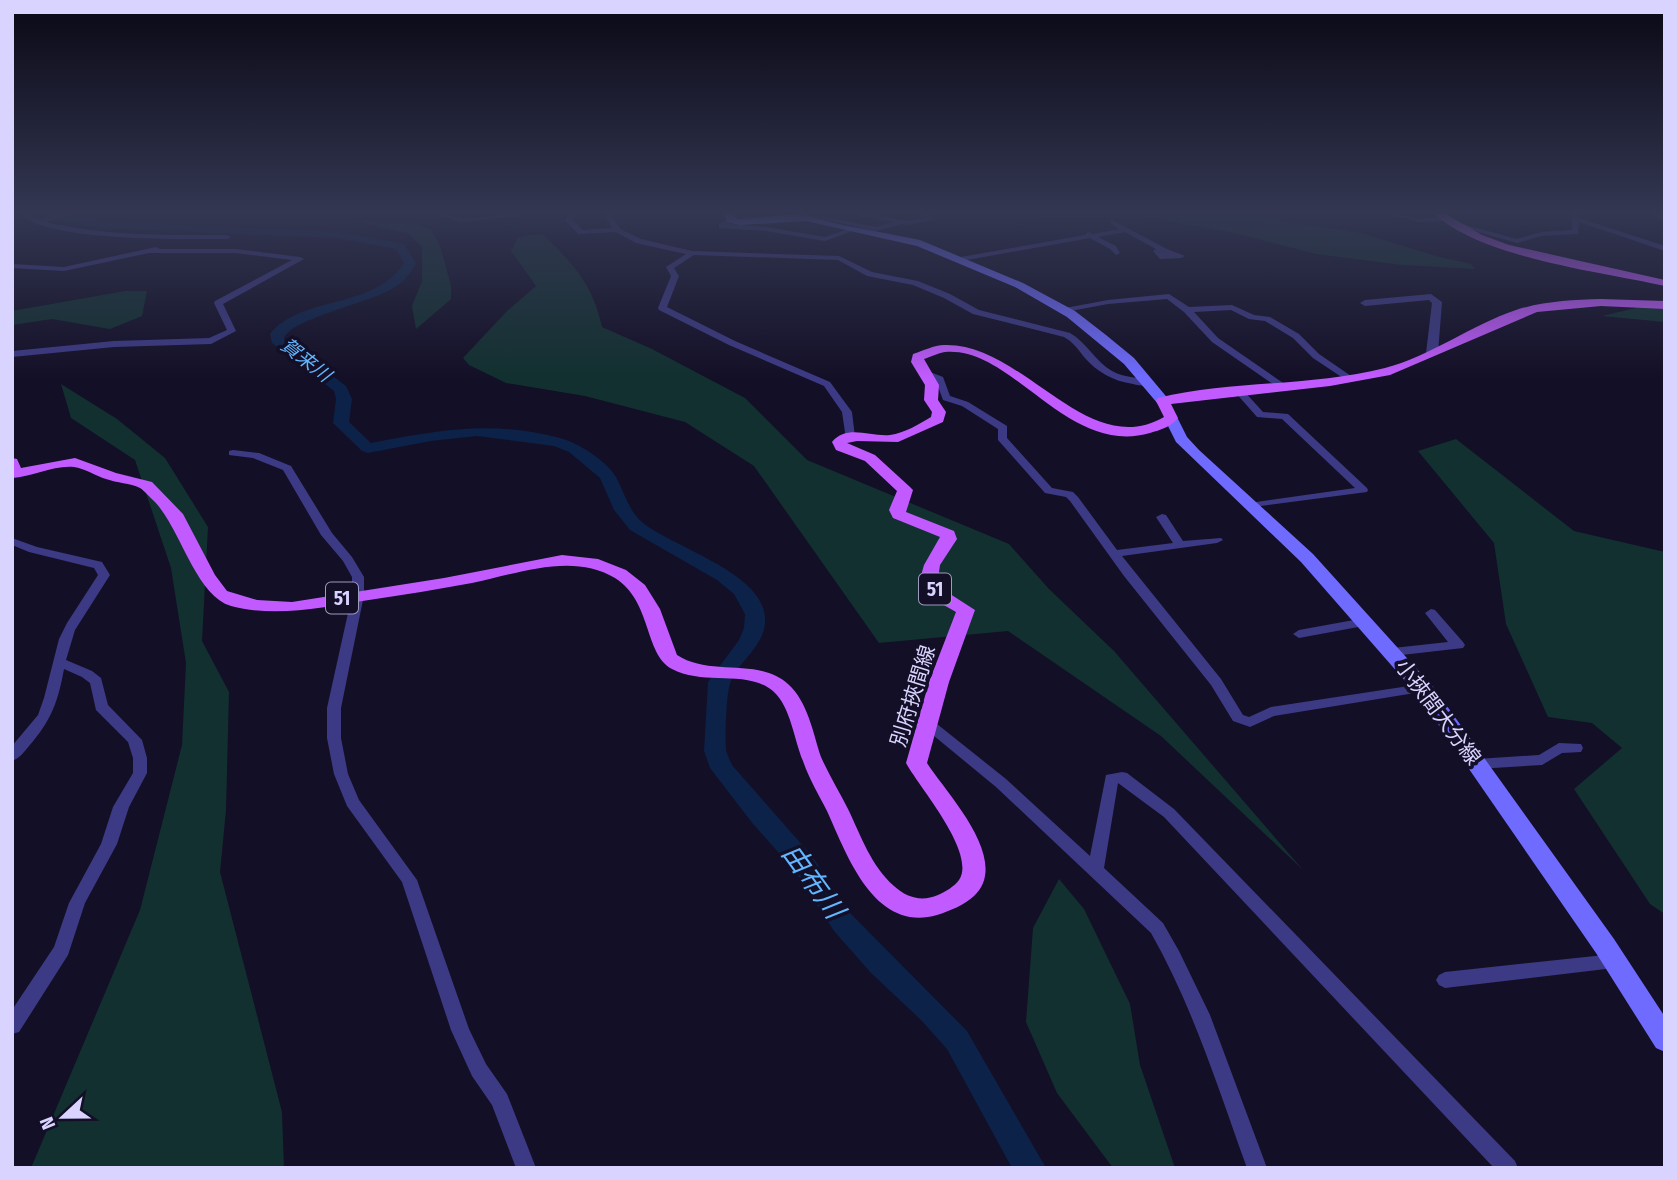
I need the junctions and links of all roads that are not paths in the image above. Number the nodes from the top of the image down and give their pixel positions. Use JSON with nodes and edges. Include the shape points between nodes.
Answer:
{"nodes":[{"id":1,"x":281,"y":269,"type":"edge"},
{"id":2,"x":671,"y":269,"type":"edge"},
{"id":3,"x":860,"y":269,"type":"edge"},
{"id":4,"x":982,"y":269,"type":"edge"},
{"id":5,"x":1602,"y":269,"type":"edge"},
{"id":6,"x":1665,"y":283,"type":"edge"},
{"id":7,"x":1365,"y":303,"type":"dead end"},
{"id":8,"x":1665,"y":305,"type":"edge"},
{"id":9,"x":1065,"y":310,"type":"junction"},
{"id":10,"x":1187,"y":310,"type":"junction"},
{"id":11,"x":1432,"y":353,"type":"junction"},
{"id":12,"x":12,"y":354,"type":"edge"},
{"id":13,"x":925,"y":373,"type":"junction"},
{"id":14,"x":1349,"y":379,"type":"junction"},
{"id":15,"x":1150,"y":383,"type":"junction"},
{"id":16,"x":1283,"y":387,"type":"junction"},
{"id":17,"x":1240,"y":392,"type":"junction"},
{"id":18,"x":1167,"y":410,"type":"junction"},
{"id":19,"x":850,"y":437,"type":"junction"},
{"id":20,"x":233,"y":453,"type":"dead end"},
{"id":21,"x":13,"y":472,"type":"edge"},
{"id":22,"x":1250,"y":506,"type":"junction"},
{"id":23,"x":1161,"y":517,"type":"dead end"},
{"id":24,"x":1217,"y":540,"type":"dead end"},
{"id":25,"x":12,"y":541,"type":"edge"},
{"id":26,"x":1180,"y":545,"type":"junction"},
{"id":27,"x":1114,"y":554,"type":"junction"},
{"id":28,"x":358,"y":595,"type":"junction"},
{"id":29,"x":1431,"y":613,"type":"dead end"},
{"id":30,"x":1365,"y":622,"type":"junction"},
{"id":31,"x":1298,"y":634,"type":"dead end"},
{"id":32,"x":1393,"y":652,"type":"junction"},
{"id":33,"x":60,"y":663,"type":"junction"},
{"id":34,"x":1422,"y":688,"type":"junction"},
{"id":35,"x":927,"y":723,"type":"junction"},
{"id":36,"x":1576,"y":748,"type":"dead end"},
{"id":37,"x":12,"y":756,"type":"edge"},
{"id":38,"x":1477,"y":764,"type":"junction"},
{"id":39,"x":1095,"y":872,"type":"junction"},
{"id":40,"x":1614,"y":961,"type":"junction"},
{"id":41,"x":1444,"y":981,"type":"dead end"},
{"id":42,"x":12,"y":1026,"type":"edge"},
{"id":43,"x":1665,"y":1040,"type":"edge"},
{"id":44,"x":526,"y":1168,"type":"edge"},
{"id":45,"x":1257,"y":1168,"type":"edge"},
{"id":46,"x":1507,"y":1168,"type":"edge"}],
"edges":[{"from":1,"to":12,"type":"street","via":[[218,303],[232,331],[211,341]]},
{"from":2,"to":19,"type":"street","via":[[676,276],[662,308],[827,384],[846,412]]},
{"from":3,"to":15,"type":"street","via":[[915,283],[976,312],[1067,335],[1111,377]]},
{"from":4,"to":9,"type":"main road","name":"小挾間大分線"},
{"from":5,"to":6,"type":"main road"},
{"from":7,"to":11,"type":"street","via":[[1432,297],[1437,302]]},
{"from":8,"to":11,"type":"main road","via":[[1535,308]]},
{"from":9,"to":10,"type":"street","via":[[1168,296]]},
{"from":9,"to":15,"type":"main road","name":"小挾間大分線"},
{"from":10,"to":14,"type":"street","via":[[1232,307],[1267,319]]},
{"from":10,"to":16,"type":"street","via":[[1215,340]]},
{"from":11,"to":14,"type":"main road","via":[[1398,368]]},
{"from":13,"to":18,"type":"main road","via":[[916,361],[920,355],[936,349],[961,349],[1033,386],[1089,424],[1127,433],[1162,424]]},
{"from":13,"to":19,"type":"main road","via":[[939,412],[936,420],[893,439]]},
{"from":13,"to":27,"type":"street","via":[[943,383],[946,398],[965,404],[1003,428],[1002,438],[1049,491],[1069,494]]},
{"from":14,"to":16,"type":"main road"},
{"from":15,"to":18,"type":"main road","name":"小挾間大分線"},
{"from":16,"to":17,"type":"main road"},
{"from":17,"to":18,"type":"main road","via":[[1199,394]]},
{"from":17,"to":22,"type":"street","via":[[1260,415],[1285,416],[1363,490]]},
{"from":18,"to":22,"type":"main road","name":"小挾間大分線","via":[[1181,439]]},
{"from":19,"to":35,"type":"main road","name":"別府挾間線","number":"51","via":[[839,444],[870,458],[905,490],[899,515],[948,534],[929,579],[941,596],[966,610]]},
{"from":20,"to":28,"type":"street","via":[[255,455],[286,468],[327,536],[348,560],[358,578]]},
{"from":21,"to":28,"type":"main road","name":"別府挾間線","number":"51","via":[[75,462],[147,485],[175,514],[221,595],[234,601],[292,607]]},
{"from":22,"to":30,"type":"main road","name":"小挾間大分線","via":[[1307,558]]},
{"from":23,"to":26,"type":"street"},
{"from":24,"to":26,"type":"street"},
{"from":25,"to":33,"type":"street","via":[[99,565],[103,575],[69,629]]},
{"from":26,"to":27,"type":"street"},
{"from":27,"to":34,"type":"street","via":[[1216,682],[1238,718],[1250,722],[1271,712]]},
{"from":28,"to":35,"type":"main road","name":"別府挾間線","number":"51","via":[[562,560],[592,562],[620,574],[639,589],[651,609],[669,658],[688,669],[768,679],[785,692],[814,765],[868,874],[886,895],[904,905],[930,908],[961,895],[975,867],[958,821],[925,782],[916,763]]},
{"from":28,"to":44,"type":"street","via":[[334,708],[341,774],[352,802],[409,880],[460,1030],[500,1100]]},
{"from":29,"to":32,"type":"street","via":[[1458,645]]},
{"from":30,"to":31,"type":"street"},
{"from":30,"to":32,"type":"main road","name":"小挾間大分線"},
{"from":32,"to":34,"type":"main road","name":"小挾間大分線"},
{"from":33,"to":37,"type":"street","via":[[47,710]]},
{"from":33,"to":42,"type":"street","via":[[96,681],[101,707],[135,740],[140,773],[77,903],[62,950]]},
{"from":34,"to":38,"type":"main road","name":"小挾間大分線"},
{"from":35,"to":39,"type":"street","via":[[1001,783]]},
{"from":36,"to":38,"type":"street","via":[[1559,748],[1542,760]]},
{"from":38,"to":40,"type":"main road","name":"小挾間大分線"},
{"from":39,"to":45,"type":"street","via":[[1157,928],[1175,957]]},
{"from":39,"to":46,"type":"street","via":[[1111,779],[1122,777],[1169,813]]},
{"from":40,"to":41,"type":"street"},
{"from":40,"to":43,"type":"main road","name":"小挾間大分線"}]}
